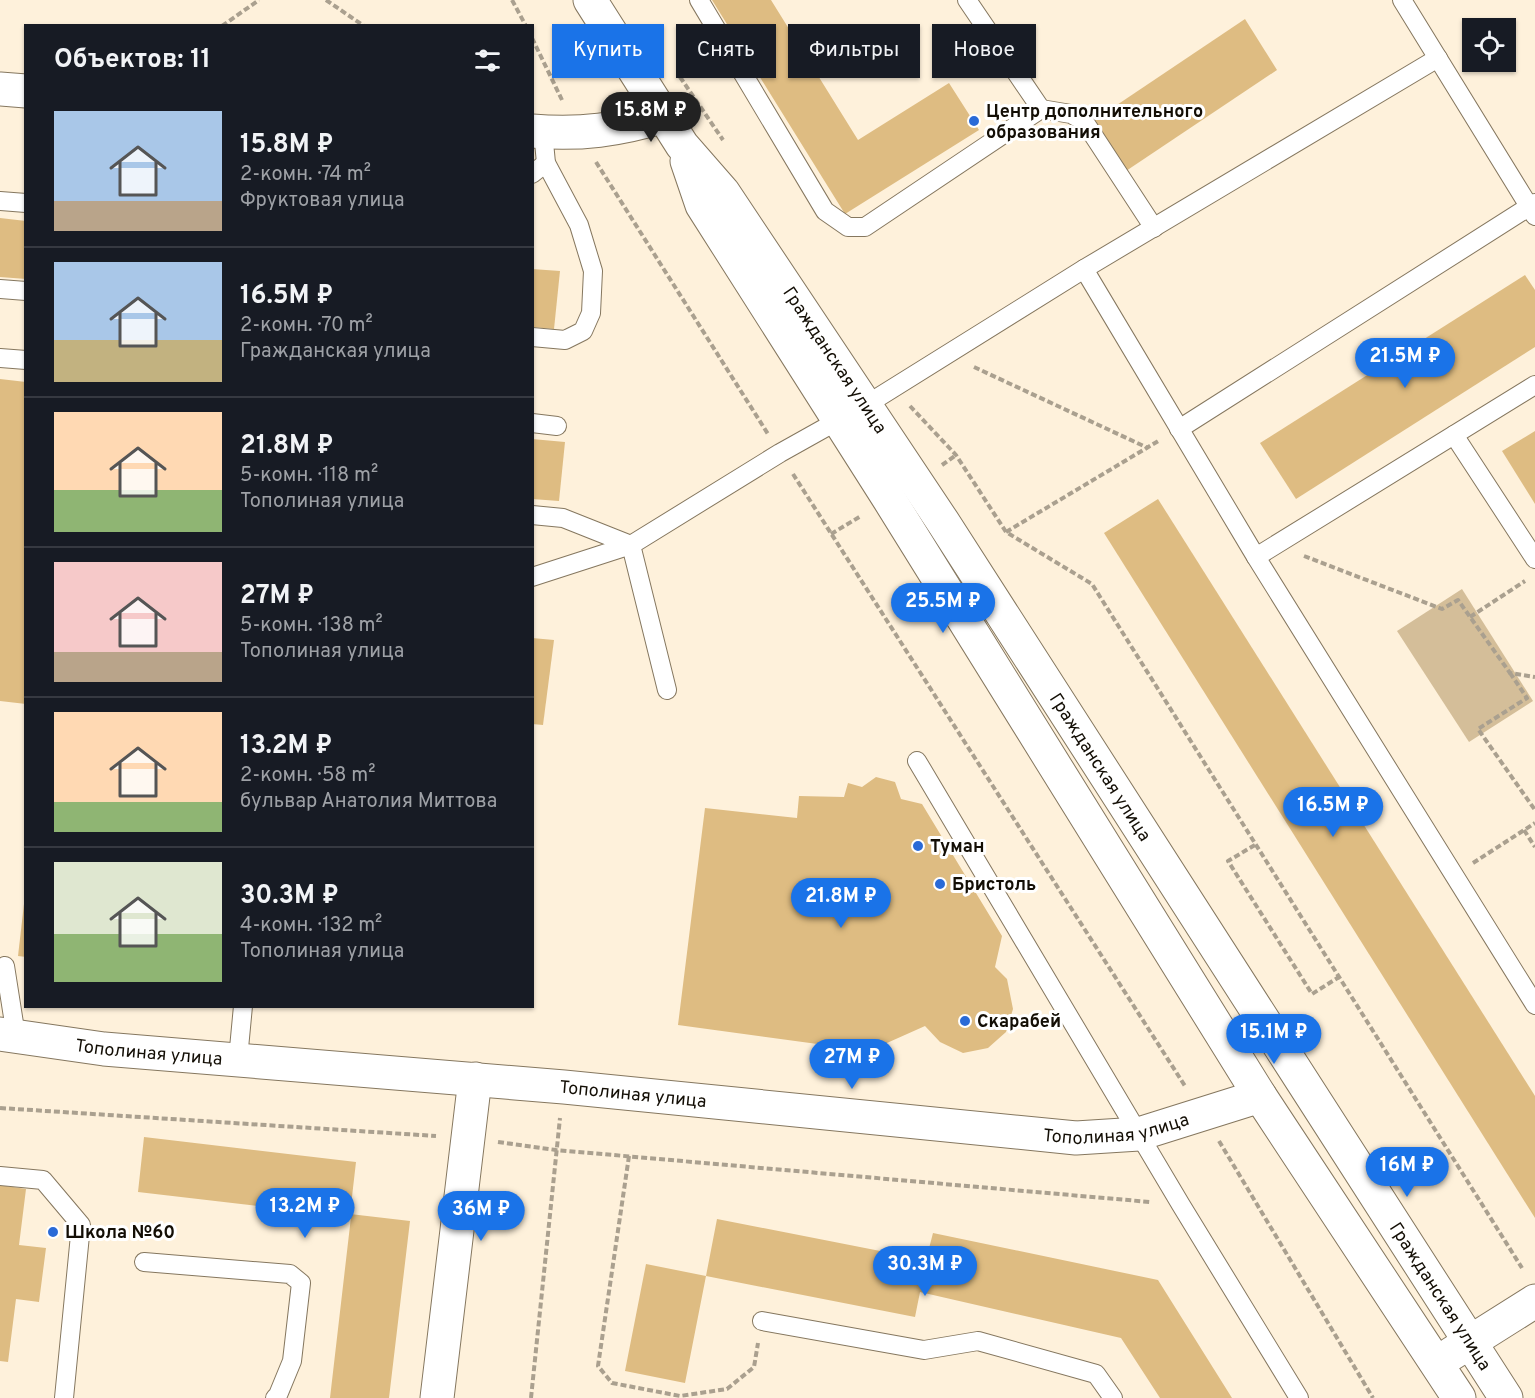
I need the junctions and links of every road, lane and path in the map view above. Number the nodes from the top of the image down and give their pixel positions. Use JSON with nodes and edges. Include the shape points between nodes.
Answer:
{"nodes":[{"id":1,"x":259,"y":0,"type":"edge"},
{"id":2,"x":326,"y":0,"type":"edge"},
{"id":3,"x":512,"y":0,"type":"edge"},
{"id":4,"x":590,"y":0,"type":"edge"},
{"id":5,"x":699,"y":0,"type":"edge"},
{"id":6,"x":967,"y":0,"type":"edge"},
{"id":7,"x":1402,"y":0,"type":"edge"},
{"id":8,"x":225,"y":24,"type":"edge"},
{"id":9,"x":361,"y":24,"type":"edge"},
{"id":10,"x":525,"y":24,"type":"edge"},
{"id":11,"x":534,"y":42,"type":"edge"},
{"id":12,"x":1438,"y":58,"type":"junction"},
{"id":13,"x":0,"y":89,"type":"edge"},
{"id":14,"x":24,"y":91,"type":"edge"},
{"id":15,"x":1041,"y":109,"type":"junction"},
{"id":16,"x":664,"y":116,"type":"junction"},
{"id":17,"x":578,"y":134,"type":"junction"},
{"id":18,"x":539,"y":150,"type":"edge"},
{"id":19,"x":0,"y":201,"type":"edge"},
{"id":20,"x":24,"y":203,"type":"edge"},
{"id":21,"x":1533,"y":209,"type":"edge"},
{"id":22,"x":1154,"y":228,"type":"junction"},
{"id":23,"x":1084,"y":270,"type":"junction"},
{"id":24,"x":0,"y":289,"type":"edge"},
{"id":25,"x":24,"y":291,"type":"edge"},
{"id":26,"x":534,"y":337,"type":"edge"},
{"id":27,"x":947,"y":355,"type":"junction"},
{"id":28,"x":0,"y":358,"type":"edge"},
{"id":29,"x":24,"y":360,"type":"edge"},
{"id":30,"x":1535,"y":385,"type":"edge"},
{"id":31,"x":852,"y":412,"type":"junction"},
{"id":32,"x":534,"y":423,"type":"edge"},
{"id":33,"x":557,"y":426,"type":"dead end"},
{"id":34,"x":1179,"y":429,"type":"junction"},
{"id":35,"x":1454,"y":435,"type":"junction"},
{"id":36,"x":1148,"y":448,"type":"junction"},
{"id":37,"x":780,"y":453,"type":"junction"},
{"id":38,"x":934,"y":469,"type":"dead end"},
{"id":39,"x":865,"y":514,"type":"dead end"},
{"id":40,"x":534,"y":515,"type":"edge"},
{"id":41,"x":1006,"y":532,"type":"junction"},
{"id":42,"x":831,"y":534,"type":"junction"},
{"id":43,"x":631,"y":545,"type":"junction"},
{"id":44,"x":1276,"y":545,"type":"junction"},
{"id":45,"x":1256,"y":557,"type":"junction"},
{"id":46,"x":1535,"y":559,"type":"edge"},
{"id":47,"x":534,"y":576,"type":"edge"},
{"id":48,"x":1526,"y":581,"type":"dead end"},
{"id":49,"x":1470,"y":617,"type":"junction"},
{"id":50,"x":1510,"y":673,"type":"junction"},
{"id":51,"x":1535,"y":677,"type":"edge"},
{"id":52,"x":667,"y":690,"type":"dead end"},
{"id":53,"x":917,"y":761,"type":"dead end"},
{"id":54,"x":1535,"y":810,"type":"edge"},
{"id":55,"x":1535,"y":823,"type":"edge"},
{"id":56,"x":1524,"y":830,"type":"junction"},
{"id":57,"x":1255,"y":845,"type":"junction"},
{"id":58,"x":1535,"y":847,"type":"edge"},
{"id":59,"x":1454,"y":875,"type":"junction"},
{"id":60,"x":5,"y":966,"type":"dead end"},
{"id":61,"x":1339,"y":977,"type":"junction"},
{"id":62,"x":1535,"y":1005,"type":"edge"},
{"id":63,"x":243,"y":1008,"type":"edge"},
{"id":64,"x":8,"y":1035,"type":"edge"},
{"id":65,"x":238,"y":1059,"type":"junction"},
{"id":66,"x":475,"y":1079,"type":"junction"},
{"id":67,"x":1303,"y":1082,"type":"junction"},
{"id":68,"x":564,"y":1087,"type":"junction"},
{"id":69,"x":1260,"y":1096,"type":"junction"},
{"id":70,"x":0,"y":1108,"type":"edge"},
{"id":71,"x":1203,"y":1114,"type":"junction"},
{"id":72,"x":1139,"y":1134,"type":"junction"},
{"id":73,"x":468,"y":1138,"type":"junction"},
{"id":74,"x":556,"y":1150,"type":"junction"},
{"id":75,"x":629,"y":1156,"type":"junction"},
{"id":76,"x":0,"y":1176,"type":"edge"},
{"id":77,"x":1181,"y":1205,"type":"junction"},
{"id":78,"x":144,"y":1262,"type":"dead end"},
{"id":79,"x":1522,"y":1269,"type":"dead end"},
{"id":80,"x":1535,"y":1301,"type":"edge"},
{"id":81,"x":762,"y":1321,"type":"joint"},
{"id":82,"x":1469,"y":1342,"type":"junction"},
{"id":83,"x":1437,"y":1364,"type":"junction"},
{"id":84,"x":64,"y":1398,"type":"edge"},
{"id":85,"x":275,"y":1398,"type":"edge"},
{"id":86,"x":437,"y":1398,"type":"edge"},
{"id":87,"x":531,"y":1398,"type":"edge"},
{"id":88,"x":1113,"y":1398,"type":"edge"},
{"id":89,"x":1299,"y":1398,"type":"edge"},
{"id":90,"x":1373,"y":1398,"type":"edge"},
{"id":91,"x":1459,"y":1398,"type":"edge"},
{"id":92,"x":1506,"y":1398,"type":"edge"}],
"edges":[{"from":1,"to":8,"type":"path"},
{"from":2,"to":9,"type":"path"},
{"from":3,"to":10,"type":"path"},
{"from":4,"to":16,"type":"street","name":"Гражданская улица"},
{"from":5,"to":15,"type":"lane","via":[[825,211],[848,227],[865,226]]},
{"from":6,"to":15,"type":"lane"},
{"from":7,"to":12,"type":"lane"},
{"from":11,"to":17,"type":"path"},
{"from":12,"to":21,"type":"lane"},
{"from":12,"to":22,"type":"lane"},
{"from":13,"to":14,"type":"street"},
{"from":15,"to":22,"type":"lane","via":[[1071,114],[1084,121]]},
{"from":16,"to":17,"type":"street"},
{"from":16,"to":31,"type":"street","name":"Гражданская улица","via":[[681,145],[702,205]]},
{"from":17,"to":18,"type":"street"},
{"from":17,"to":37,"type":"path"},
{"from":18,"to":26,"type":"lane","via":[[579,225],[592,271],[591,313],[583,331],[565,340]]},
{"from":19,"to":20,"type":"lane"},
{"from":21,"to":34,"type":"lane"},
{"from":22,"to":23,"type":"lane"},
{"from":23,"to":27,"type":"lane"},
{"from":23,"to":34,"type":"lane"},
{"from":24,"to":25,"type":"lane"},
{"from":27,"to":31,"type":"lane"},
{"from":27,"to":36,"type":"path"},
{"from":28,"to":29,"type":"lane"},
{"from":30,"to":35,"type":"lane"},
{"from":31,"to":37,"type":"lane"},
{"from":31,"to":67,"type":"street","name":"Гражданская улица","via":[[950,532]]},
{"from":31,"to":69,"type":"street","name":"Гражданская улица"},
{"from":32,"to":33,"type":"lane"},
{"from":34,"to":36,"type":"path"},
{"from":34,"to":45,"type":"lane"},
{"from":35,"to":44,"type":"lane"},
{"from":35,"to":46,"type":"lane"},
{"from":36,"to":41,"type":"path"},
{"from":37,"to":42,"type":"path"},
{"from":37,"to":43,"type":"lane"},
{"from":38,"to":41,"type":"path","via":[[956,455]]},
{"from":39,"to":42,"type":"path"},
{"from":40,"to":43,"type":"lane","via":[[563,518]]},
{"from":41,"to":57,"type":"path","via":[[1092,584]]},
{"from":42,"to":71,"type":"path"},
{"from":43,"to":47,"type":"lane"},
{"from":43,"to":52,"type":"lane"},
{"from":44,"to":45,"type":"lane"},
{"from":44,"to":49,"type":"path","via":[[1442,609],[1458,600]]},
{"from":45,"to":59,"type":"lane"},
{"from":48,"to":49,"type":"path"},
{"from":49,"to":50,"type":"path"},
{"from":50,"to":51,"type":"path"},
{"from":50,"to":54,"type":"path","via":[[1527,698],[1478,729]]},
{"from":53,"to":72,"type":"lane"},
{"from":55,"to":56,"type":"path"},
{"from":56,"to":58,"type":"path"},
{"from":56,"to":59,"type":"path"},
{"from":57,"to":61,"type":"path"},
{"from":57,"to":61,"type":"path","via":[[1228,861],[1270,928],[1312,994]]},
{"from":59,"to":62,"type":"lane"},
{"from":60,"to":64,"type":"lane"},
{"from":61,"to":79,"type":"path"},
{"from":63,"to":65,"type":"lane"},
{"from":64,"to":65,"type":"street","name":"Тополиная улица"},
{"from":65,"to":66,"type":"street","name":"Тополиная улица"},
{"from":66,"to":68,"type":"street","name":"Тополиная улица"},
{"from":66,"to":73,"type":"street"},
{"from":67,"to":69,"type":"street","name":"Тополиная улица"},
{"from":67,"to":82,"type":"street","name":"Гражданская улица"},
{"from":68,"to":72,"type":"street","name":"Тополиная улица","via":[[1076,1138]]},
{"from":68,"to":74,"type":"path"},
{"from":69,"to":71,"type":"street","name":"Тополиная улица"},
{"from":69,"to":83,"type":"street","name":"Гражданская улица"},
{"from":70,"to":73,"type":"path"},
{"from":71,"to":72,"type":"street","name":"Тополиная улица"},
{"from":71,"to":90,"type":"path"},
{"from":72,"to":77,"type":"lane"},
{"from":73,"to":74,"type":"path"},
{"from":73,"to":86,"type":"street"},
{"from":74,"to":75,"type":"path"},
{"from":74,"to":87,"type":"path"},
{"from":75,"to":77,"type":"path"},
{"from":75,"to":81,"type":"path","via":[[598,1366],[605,1375],[612,1383],[680,1396],[727,1389],[754,1367]]},
{"from":76,"to":84,"type":"lane","via":[[43,1180],[81,1225]]},
{"from":77,"to":89,"type":"lane"},
{"from":78,"to":85,"type":"lane","via":[[290,1274],[301,1283],[292,1361]]},
{"from":80,"to":82,"type":"street"},
{"from":81,"to":88,"type":"lane","via":[[924,1350],[978,1341],[1096,1374]]},
{"from":82,"to":83,"type":"street"},
{"from":82,"to":92,"type":"street","name":"Гражданская улица"},
{"from":83,"to":91,"type":"street","name":"Гражданская улица"}]}
